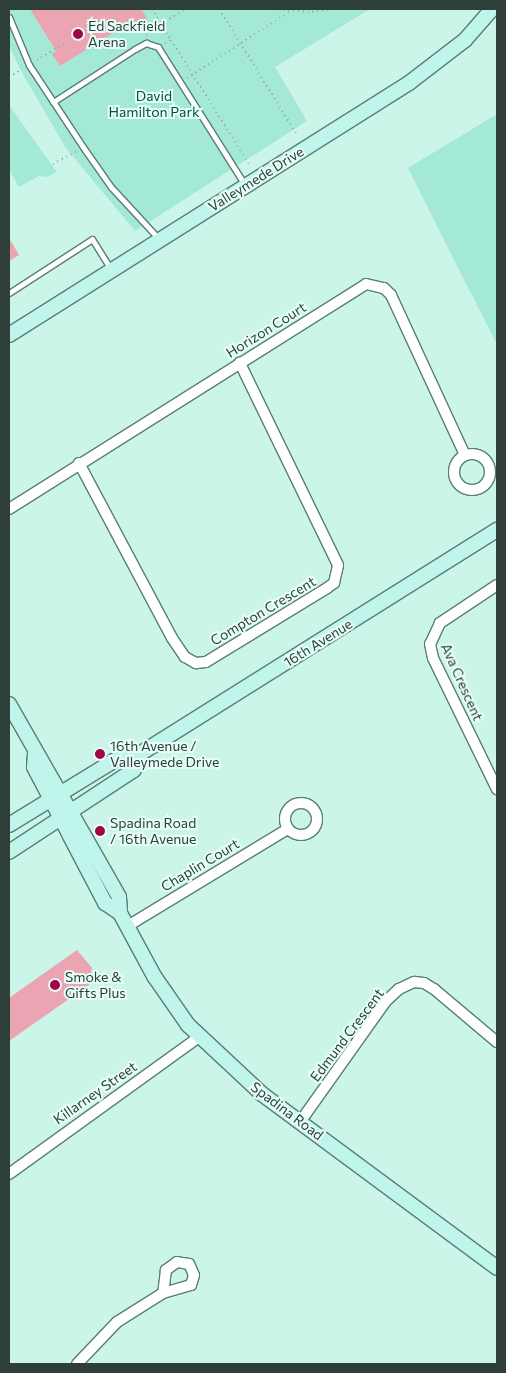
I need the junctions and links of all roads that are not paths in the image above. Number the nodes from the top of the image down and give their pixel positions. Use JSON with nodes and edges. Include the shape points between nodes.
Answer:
{"nodes":[{"id":1,"x":492,"y":9,"type":"edge"},
{"id":2,"x":9,"y":17,"type":"edge"},
{"id":3,"x":53,"y":102,"type":"junction"},
{"id":4,"x":245,"y":185,"type":"junction"},
{"id":5,"x":159,"y":239,"type":"junction"},
{"id":6,"x":111,"y":269,"type":"junction"},
{"id":7,"x":9,"y":292,"type":"edge"},
{"id":8,"x":9,"y":335,"type":"edge"},
{"id":9,"x":240,"y":363,"type":"junction"},
{"id":10,"x":465,"y":456,"type":"dead end"},
{"id":11,"x":79,"y":463,"type":"junction"},
{"id":12,"x":9,"y":509,"type":"edge"},
{"id":13,"x":497,"y":530,"type":"edge"},
{"id":14,"x":497,"y":584,"type":"edge"},
{"id":15,"x":9,"y":704,"type":"edge"},
{"id":16,"x":138,"y":755,"type":"junction"},
{"id":17,"x":497,"y":789,"type":"edge"},
{"id":18,"x":56,"y":795,"type":"junction"},
{"id":19,"x":66,"y":816,"type":"junction"},
{"id":20,"x":9,"y":825,"type":"edge"},
{"id":21,"x":288,"y":829,"type":"dead end"},
{"id":22,"x":9,"y":852,"type":"edge"},
{"id":23,"x":126,"y":926,"type":"junction"},
{"id":24,"x":199,"y":1037,"type":"junction"},
{"id":25,"x":497,"y":1042,"type":"edge"},
{"id":26,"x":300,"y":1122,"type":"junction"},
{"id":27,"x":9,"y":1174,"type":"edge"},
{"id":28,"x":497,"y":1268,"type":"edge"},
{"id":29,"x":163,"y":1293,"type":"dead end"},
{"id":30,"x":77,"y":1364,"type":"edge"}],
"edges":[{"from":1,"to":4,"type":"street","name":"Valleymede Drive","via":[[465,40],[438,62]]},
{"from":2,"to":3,"type":"lane","via":[[29,65]]},
{"from":3,"to":4,"type":"lane","via":[[146,43],[157,47]]},
{"from":3,"to":5,"type":"lane","via":[[111,187]]},
{"from":4,"to":5,"type":"street","name":"Valleymede Drive"},
{"from":5,"to":6,"type":"street","name":"Valleymede Drive"},
{"from":6,"to":7,"type":"lane","via":[[92,239]]},
{"from":6,"to":8,"type":"street","name":"Valleymede Drive"},
{"from":9,"to":10,"type":"street","name":"Horizon Court","via":[[366,284],[384,288],[401,315]]},
{"from":9,"to":11,"type":"street","name":"Horizon Court"},
{"from":9,"to":11,"type":"street","name":"Compton Crescent","via":[[338,565],[334,583],[327,588],[206,662],[196,663],[185,657],[172,638]]},
{"from":11,"to":12,"type":"street","name":"Horizon Court"},
{"from":13,"to":16,"type":"street","name":"16th Avenue"},
{"from":14,"to":17,"type":"street","name":"Ava Crescent","via":[[440,623],[430,644],[433,658]]},
{"from":15,"to":18,"type":"street","via":[[34,753],[46,764]]},
{"from":16,"to":18,"type":"street","name":"16th Avenue","via":[[124,754]]},
{"from":16,"to":19,"type":"street","name":"16th Avenue","via":[[134,770]]},
{"from":18,"to":19,"type":"street","name":"Spadina Road"},
{"from":18,"to":20,"type":"street","name":"16th Avenue"},
{"from":19,"to":22,"type":"street","name":"16th Avenue"},
{"from":19,"to":23,"type":"street","name":"Spadina Road","via":[[105,903],[120,913]]},
{"from":21,"to":23,"type":"street","name":"Chaplin Court"},
{"from":23,"to":24,"type":"street","name":"Spadina Road","via":[[173,1008]]},
{"from":24,"to":26,"type":"street","name":"Spadina Road","via":[[255,1088]]},
{"from":24,"to":27,"type":"street","name":"Killarney Street"},
{"from":25,"to":26,"type":"street","name":"Edmund Crescent","via":[[434,989],[414,982],[399,989],[386,1001]]},
{"from":26,"to":28,"type":"street","name":"Spadina Road"},
{"from":29,"to":30,"type":"street","via":[[117,1322],[98,1338]]}]}
